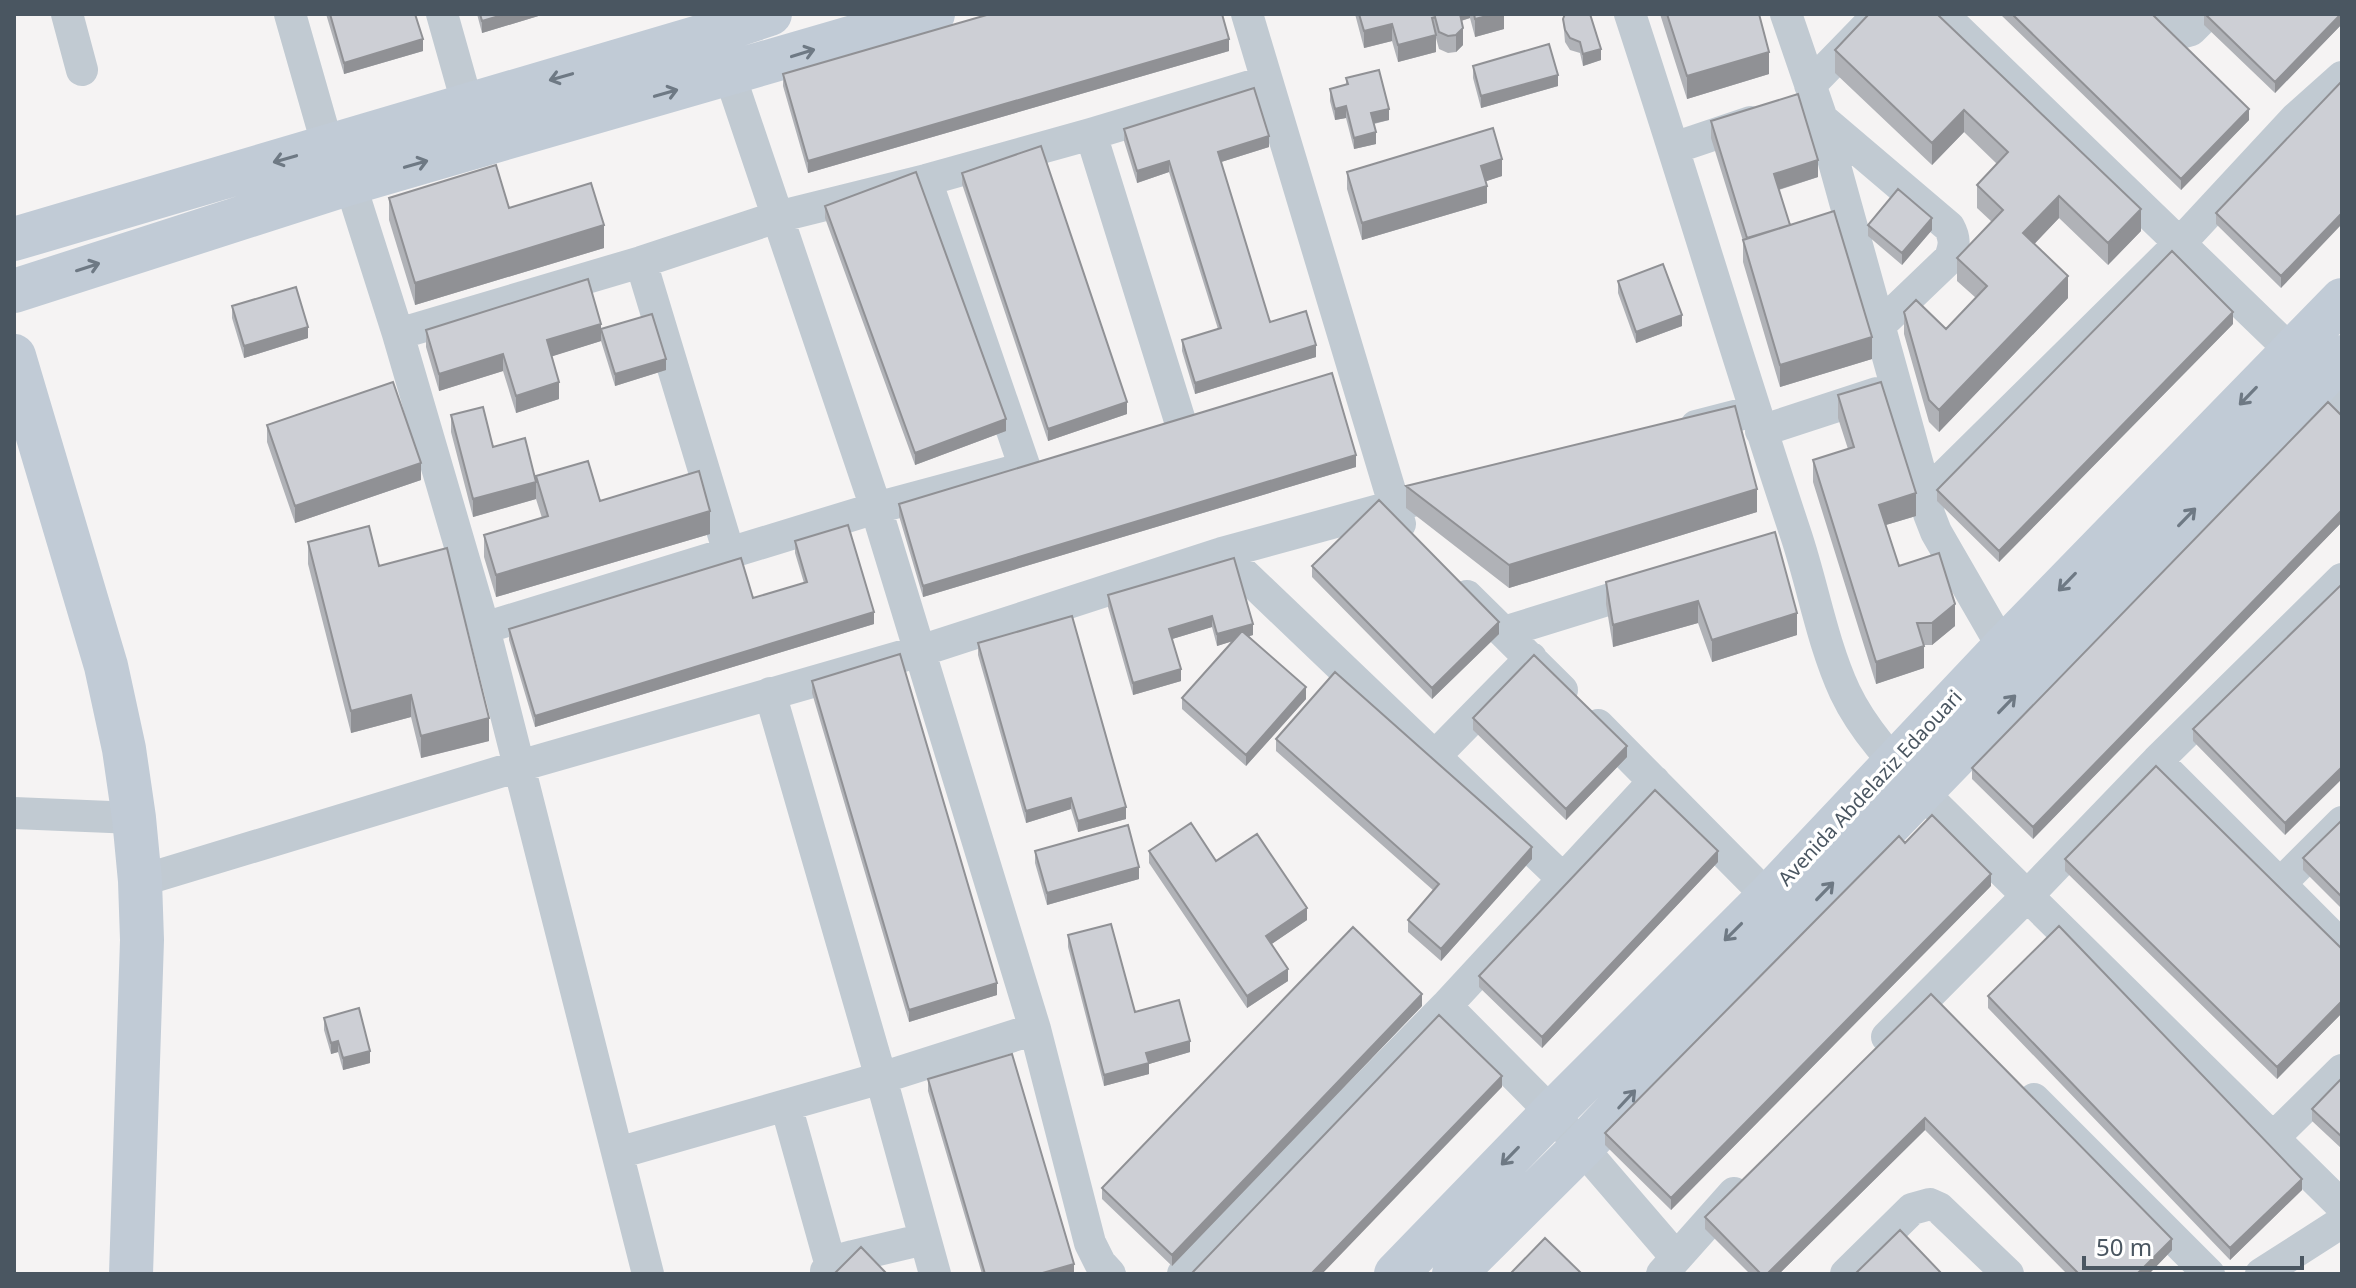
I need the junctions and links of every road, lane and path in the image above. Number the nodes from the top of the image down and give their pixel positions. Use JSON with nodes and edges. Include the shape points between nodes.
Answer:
{"nodes":[{"id":1,"x":67,"y":14,"type":"edge"},
{"id":2,"x":290,"y":14,"type":"edge"},
{"id":3,"x":442,"y":14,"type":"edge"},
{"id":4,"x":770,"y":14,"type":"edge"},
{"id":5,"x":933,"y":14,"type":"edge"},
{"id":6,"x":1247,"y":14,"type":"edge"},
{"id":7,"x":1630,"y":14,"type":"edge"},
{"id":8,"x":1786,"y":14,"type":"edge"},
{"id":9,"x":1879,"y":14,"type":"edge"},
{"id":10,"x":1942,"y":14,"type":"edge"},
{"id":11,"x":2164,"y":14,"type":"edge"},
{"id":12,"x":2207,"y":14,"type":"edge"},
{"id":13,"x":713,"y":23,"type":"edge"},
{"id":14,"x":82,"y":70,"type":"dead end"},
{"id":15,"x":728,"y":75,"type":"junction"},
{"id":16,"x":2342,"y":77,"type":"edge"},
{"id":17,"x":1267,"y":81,"type":"junction"},
{"id":18,"x":469,"y":104,"type":"junction"},
{"id":19,"x":1801,"y":106,"type":"junction"},
{"id":20,"x":1091,"y":134,"type":"junction"},
{"id":21,"x":478,"y":146,"type":"junction"},
{"id":22,"x":328,"y":147,"type":"junction"},
{"id":23,"x":1674,"y":148,"type":"junction"},
{"id":24,"x":926,"y":180,"type":"junction"},
{"id":25,"x":350,"y":183,"type":"junction"},
{"id":26,"x":777,"y":217,"type":"junction"},
{"id":27,"x":14,"y":239,"type":"edge"},
{"id":28,"x":2180,"y":243,"type":"junction"},
{"id":29,"x":641,"y":262,"type":"junction"},
{"id":30,"x":14,"y":291,"type":"edge"},
{"id":31,"x":2342,"y":300,"type":"edge"},
{"id":32,"x":1878,"y":327,"type":"junction"},
{"id":33,"x":398,"y":334,"type":"junction"},
{"id":34,"x":14,"y":356,"type":"edge"},
{"id":35,"x":2324,"y":372,"type":"edge"},
{"id":36,"x":1895,"y":387,"type":"junction"},
{"id":37,"x":1758,"y":421,"type":"junction"},
{"id":38,"x":1181,"y":424,"type":"edge"},
{"id":39,"x":1664,"y":434,"type":"edge"},
{"id":40,"x":1483,"y":482,"type":"edge"},
{"id":41,"x":1926,"y":494,"type":"junction"},
{"id":42,"x":1393,"y":505,"type":"junction"},
{"id":43,"x":876,"y":508,"type":"junction"},
{"id":44,"x":1418,"y":547,"type":"edge"},
{"id":45,"x":729,"y":553,"type":"junction"},
{"id":46,"x":1222,"y":553,"type":"junction"},
{"id":47,"x":1680,"y":577,"type":"edge"},
{"id":48,"x":1450,"y":579,"type":"edge"},
{"id":49,"x":2342,"y":579,"type":"edge"},
{"id":50,"x":484,"y":628,"type":"junction"},
{"id":51,"x":1504,"y":632,"type":"junction"},
{"id":52,"x":2003,"y":648,"type":"junction"},
{"id":53,"x":920,"y":651,"type":"junction"},
{"id":54,"x":1531,"y":658,"type":"junction"},
{"id":55,"x":770,"y":693,"type":"junction"},
{"id":56,"x":1436,"y":755,"type":"junction"},
{"id":57,"x":2157,"y":761,"type":"junction"},
{"id":58,"x":519,"y":766,"type":"junction"},
{"id":59,"x":1908,"y":778,"type":"junction"},
{"id":60,"x":1654,"y":781,"type":"junction"},
{"id":61,"x":14,"y":813,"type":"edge"},
{"id":62,"x":134,"y":818,"type":"junction"},
{"id":63,"x":2342,"y":822,"type":"edge"},
{"id":64,"x":1562,"y":878,"type":"junction"},
{"id":65,"x":140,"y":881,"type":"junction"},
{"id":66,"x":2280,"y":884,"type":"junction"},
{"id":67,"x":2027,"y":896,"type":"junction"},
{"id":68,"x":1780,"y":910,"type":"junction"},
{"id":69,"x":2342,"y":946,"type":"edge"},
{"id":70,"x":1446,"y":1006,"type":"junction"},
{"id":71,"x":1035,"y":1029,"type":"junction"},
{"id":72,"x":1863,"y":1062,"type":"edge"},
{"id":73,"x":2342,"y":1070,"type":"edge"},
{"id":74,"x":2008,"y":1073,"type":"edge"},
{"id":75,"x":881,"y":1078,"type":"junction"},
{"id":76,"x":786,"y":1105,"type":"junction"},
{"id":77,"x":1552,"y":1113,"type":"junction"},
{"id":78,"x":2274,"y":1137,"type":"junction"},
{"id":79,"x":1581,"y":1148,"type":"junction"},
{"id":80,"x":618,"y":1153,"type":"junction"},
{"id":81,"x":1753,"y":1174,"type":"edge"},
{"id":82,"x":2342,"y":1206,"type":"edge"},
{"id":83,"x":2342,"y":1222,"type":"edge"},
{"id":84,"x":925,"y":1239,"type":"junction"},
{"id":85,"x":1669,"y":1265,"type":"edge"},
{"id":86,"x":827,"y":1270,"type":"edge"},
{"id":87,"x":131,"y":1274,"type":"edge"},
{"id":88,"x":648,"y":1274,"type":"edge"},
{"id":89,"x":935,"y":1274,"type":"edge"},
{"id":90,"x":1110,"y":1274,"type":"edge"},
{"id":91,"x":1183,"y":1274,"type":"edge"},
{"id":92,"x":1396,"y":1274,"type":"edge"},
{"id":93,"x":1454,"y":1274,"type":"edge"},
{"id":94,"x":1846,"y":1274,"type":"edge"},
{"id":95,"x":2008,"y":1274,"type":"edge"},
{"id":96,"x":2209,"y":1274,"type":"edge"},
{"id":97,"x":2261,"y":1274,"type":"edge"}],
"edges":[{"from":1,"to":14,"type":"street"},
{"from":2,"to":22,"type":"street"},
{"from":3,"to":18,"type":"street"},
{"from":4,"to":13,"type":"street"},
{"from":15,"to":5,"type":"street","one_way":true},
{"from":6,"to":17,"type":"street"},
{"from":7,"to":23,"type":"street"},
{"from":8,"to":19,"type":"street"},
{"from":9,"to":19,"type":"street"},
{"from":10,"to":28,"type":"street"},
{"from":11,"to":12,"type":"street","via":[[2184,32]]},
{"from":13,"to":15,"type":"street"},
{"from":13,"to":18,"type":"street","one_way":true},
{"from":21,"to":15,"type":"street","one_way":true},
{"from":15,"to":26,"type":"street"},
{"from":16,"to":28,"type":"street","via":[[2296,118]]},
{"from":17,"to":20,"type":"street"},
{"from":17,"to":42,"type":"street","via":[[1341,375]]},
{"from":18,"to":21,"type":"street"},
{"from":18,"to":22,"type":"street"},
{"from":19,"to":23,"type":"street"},
{"from":19,"to":32,"type":"street"},
{"from":19,"to":32,"type":"street","via":[[1949,227],[1954,237],[1950,258]]},
{"from":20,"to":24,"type":"street"},
{"from":20,"to":38,"type":"street"},
{"from":25,"to":21,"type":"street","one_way":true},
{"from":22,"to":27,"type":"street","one_way":true},
{"from":23,"to":37,"type":"street"},
{"from":24,"to":26,"type":"street"},
{"from":24,"to":43,"type":"street","via":[[1039,464]]},
{"from":30,"to":25,"type":"street","one_way":true},
{"from":25,"to":33,"type":"street"},
{"from":26,"to":29,"type":"street"},
{"from":26,"to":43,"type":"street"},
{"from":28,"to":35,"type":"street"},
{"from":28,"to":41,"type":"street"},
{"from":29,"to":33,"type":"street"},
{"from":29,"to":45,"type":"street"},
{"from":31,"to":35,"type":"street","name":"Avenida Abdelaziz Edaouari"},
{"from":32,"to":36,"type":"street"},
{"from":33,"to":50,"type":"street"},
{"from":34,"to":62,"type":"street","via":[[106,666]]},
{"from":35,"to":52,"type":"street","name":"Avenida Abdelaziz Edaouari","one_way":true},
{"from":59,"to":35,"type":"street","name":"Avenida Abdelaziz Edaouari","one_way":true},
{"from":36,"to":37,"type":"street"},
{"from":36,"to":41,"type":"street"},
{"from":37,"to":39,"type":"street"},
{"from":37,"to":59,"type":"street","via":[[1783,545],[1844,691]]},
{"from":40,"to":42,"type":"street"},
{"from":41,"to":52,"type":"street","via":[[1936,532]]},
{"from":42,"to":44,"type":"street","via":[[1401,527]]},
{"from":42,"to":46,"type":"street"},
{"from":43,"to":45,"type":"street"},
{"from":43,"to":53,"type":"street"},
{"from":45,"to":50,"type":"street"},
{"from":46,"to":53,"type":"street"},
{"from":46,"to":56,"type":"street"},
{"from":47,"to":51,"type":"street"},
{"from":48,"to":51,"type":"street"},
{"from":49,"to":57,"type":"street"},
{"from":50,"to":58,"type":"street"},
{"from":51,"to":54,"type":"street"},
{"from":52,"to":59,"type":"street","name":"Avenida Abdelaziz Edaouari"},
{"from":53,"to":55,"type":"street"},
{"from":53,"to":71,"type":"street"},
{"from":54,"to":56,"type":"street"},
{"from":54,"to":60,"type":"street"},
{"from":55,"to":58,"type":"street"},
{"from":55,"to":75,"type":"street"},
{"from":56,"to":64,"type":"street"},
{"from":57,"to":66,"type":"street"},
{"from":57,"to":67,"type":"street"},
{"from":58,"to":65,"type":"street"},
{"from":58,"to":80,"type":"street"},
{"from":59,"to":67,"type":"street"},
{"from":59,"to":68,"type":"street","name":"Avenida Abdelaziz Edaouari"},
{"from":60,"to":64,"type":"street"},
{"from":60,"to":68,"type":"street"},
{"from":61,"to":62,"type":"street"},
{"from":62,"to":65,"type":"street"},
{"from":63,"to":66,"type":"street"},
{"from":64,"to":70,"type":"street"},
{"from":65,"to":87,"type":"street"},
{"from":66,"to":69,"type":"street"},
{"from":67,"to":72,"type":"street","via":[[1941,1006]]},
{"from":67,"to":78,"type":"street"},
{"from":68,"to":77,"type":"street","name":"Avenida Abdelaziz Edaouari","one_way":true},
{"from":79,"to":68,"type":"street","name":"Avenida Abdelaziz Edaouari","one_way":true},
{"from":70,"to":77,"type":"street"},
{"from":70,"to":91,"type":"street"},
{"from":71,"to":75,"type":"street"},
{"from":71,"to":90,"type":"street","via":[[1090,1243]]},
{"from":73,"to":78,"type":"street"},
{"from":74,"to":96,"type":"street"},
{"from":75,"to":76,"type":"street"},
{"from":75,"to":84,"type":"street"},
{"from":76,"to":80,"type":"street"},
{"from":76,"to":86,"type":"street"},
{"from":77,"to":79,"type":"street"},
{"from":77,"to":92,"type":"street","name":"Avenida Abdelaziz Edaouari","one_way":true},
{"from":78,"to":82,"type":"street"},
{"from":79,"to":85,"type":"street"},
{"from":79,"to":93,"type":"street","name":"Avenida Abdelaziz Edaouari"},
{"from":80,"to":88,"type":"street"},
{"from":81,"to":85,"type":"street"},
{"from":83,"to":97,"type":"street"},
{"from":84,"to":86,"type":"street","via":[[853,1256]]},
{"from":84,"to":89,"type":"street"},
{"from":94,"to":95,"type":"street","via":[[1912,1209],[1930,1204]]}]}
